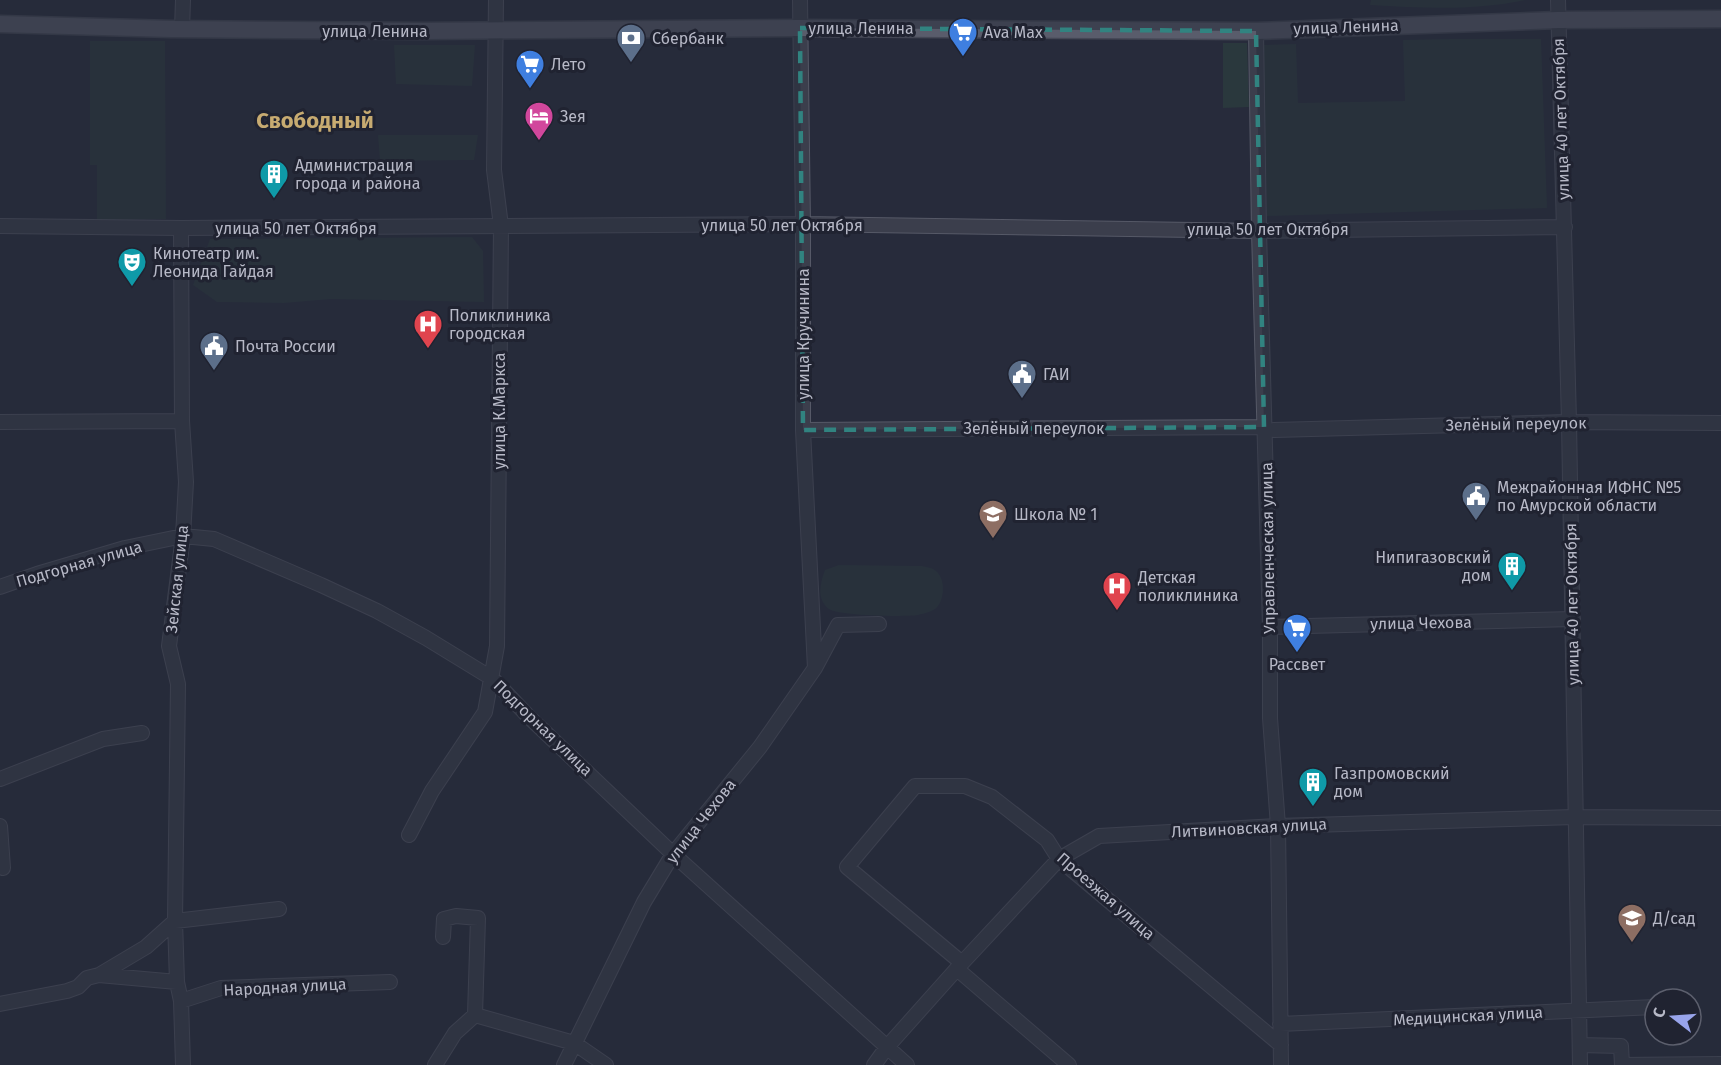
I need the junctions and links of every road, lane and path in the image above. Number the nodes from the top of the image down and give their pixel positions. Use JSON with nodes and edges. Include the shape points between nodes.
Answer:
{"nodes":[{"id":1,"x":183,"y":0,"type":"edge"},
{"id":2,"x":496,"y":0,"type":"edge"},
{"id":3,"x":800,"y":0,"type":"edge"},
{"id":4,"x":1558,"y":0,"type":"edge"},
{"id":5,"x":1721,"y":19,"type":"edge"},
{"id":6,"x":1558,"y":20,"type":"junction"},
{"id":7,"x":0,"y":24,"type":"edge"},
{"id":8,"x":800,"y":28,"type":"junction"},
{"id":9,"x":182,"y":29,"type":"junction"},
{"id":10,"x":1256,"y":30,"type":"junction"},
{"id":11,"x":496,"y":31,"type":"junction"},
{"id":12,"x":803,"y":224,"type":"junction"},
{"id":13,"x":0,"y":226,"type":"edge"},
{"id":14,"x":501,"y":226,"type":"junction"},
{"id":15,"x":1565,"y":227,"type":"junction"},
{"id":16,"x":181,"y":228,"type":"junction"},
{"id":17,"x":1259,"y":231,"type":"junction"},
{"id":18,"x":182,"y":421,"type":"junction"},
{"id":19,"x":0,"y":422,"type":"edge"},
{"id":20,"x":1569,"y":422,"type":"junction"},
{"id":21,"x":1721,"y":423,"type":"edge"},
{"id":22,"x":1269,"y":429,"type":"junction"},
{"id":23,"x":803,"y":430,"type":"junction"},
{"id":24,"x":183,"y":536,"type":"junction"},
{"id":25,"x":0,"y":587,"type":"edge"},
{"id":26,"x":1573,"y":619,"type":"junction"},
{"id":27,"x":879,"y":624,"type":"dead end"},
{"id":28,"x":1270,"y":627,"type":"junction"},
{"id":29,"x":815,"y":668,"type":"junction"},
{"id":30,"x":493,"y":679,"type":"junction"},
{"id":31,"x":142,"y":733,"type":"dead end"},
{"id":32,"x":0,"y":779,"type":"edge"},
{"id":33,"x":1575,"y":817,"type":"junction"},
{"id":34,"x":1721,"y":818,"type":"edge"},
{"id":35,"x":0,"y":826,"type":"edge"},
{"id":36,"x":1278,"y":826,"type":"junction"},
{"id":37,"x":409,"y":835,"type":"dead end"},
{"id":38,"x":673,"y":854,"type":"junction"},
{"id":39,"x":1059,"y":859,"type":"junction"},
{"id":40,"x":3,"y":867,"type":"dead end"},
{"id":41,"x":279,"y":909,"type":"dead end"},
{"id":42,"x":175,"y":921,"type":"junction"},
{"id":43,"x":443,"y":937,"type":"dead end"},
{"id":44,"x":960,"y":966,"type":"junction"},
{"id":45,"x":99,"y":975,"type":"junction"},
{"id":46,"x":177,"y":982,"type":"junction"},
{"id":47,"x":390,"y":982,"type":"dead end"},
{"id":48,"x":181,"y":1001,"type":"junction"},
{"id":49,"x":0,"y":1004,"type":"edge"},
{"id":50,"x":1643,"y":1008,"type":"edge"},
{"id":51,"x":1580,"y":1011,"type":"junction"},
{"id":52,"x":475,"y":1015,"type":"junction"},
{"id":53,"x":1280,"y":1024,"type":"junction"},
{"id":54,"x":574,"y":1043,"type":"junction"},
{"id":55,"x":1281,"y":1045,"type":"junction"},
{"id":56,"x":1580,"y":1045,"type":"junction"},
{"id":57,"x":888,"y":1047,"type":"junction"},
{"id":58,"x":1721,"y":1064,"type":"edge"},
{"id":59,"x":183,"y":1065,"type":"edge"},
{"id":60,"x":435,"y":1065,"type":"edge"},
{"id":61,"x":564,"y":1065,"type":"edge"},
{"id":62,"x":606,"y":1065,"type":"edge"},
{"id":63,"x":874,"y":1065,"type":"edge"},
{"id":64,"x":907,"y":1065,"type":"edge"},
{"id":65,"x":1069,"y":1065,"type":"edge"},
{"id":66,"x":1281,"y":1065,"type":"edge"},
{"id":67,"x":1580,"y":1065,"type":"edge"}],
"edges":[{"from":1,"to":9,"type":"street"},
{"from":2,"to":11,"type":"street","name":"улица К.Маркса"},
{"from":3,"to":8,"type":"street","name":"улица Кручинина"},
{"from":4,"to":6,"type":"street","name":"улица 40 лет Октября"},
{"from":5,"to":6,"type":"main road","name":"улица Ленина"},
{"from":6,"to":10,"type":"main road","name":"улица Ленина"},
{"from":6,"to":15,"type":"street","name":"улица 40 лет Октября"},
{"from":7,"to":9,"type":"main road","name":"улица Ленина"},
{"from":8,"to":10,"type":"main road","name":"улица Ленина"},
{"from":8,"to":11,"type":"main road","name":"улица Ленина"},
{"from":8,"to":12,"type":"street","name":"улица Кручинина"},
{"from":9,"to":11,"type":"main road","name":"улица Ленина"},
{"from":10,"to":17,"type":"street","name":"Управленческая улица"},
{"from":11,"to":14,"type":"street","name":"улица К.Маркса","via":[[494,170]]},
{"from":12,"to":14,"type":"street","name":"улица 50 лет Октября"},
{"from":12,"to":17,"type":"street","name":"улица 50 лет Октября"},
{"from":12,"to":23,"type":"street","name":"улица Кручинина"},
{"from":13,"to":16,"type":"street","name":"улица 50 лет Октября"},
{"from":14,"to":16,"type":"street","name":"улица 50 лет Октября"},
{"from":14,"to":30,"type":"street","name":"улица К.Маркса","via":[[497,646]]},
{"from":15,"to":17,"type":"street","name":"улица 50 лет Октября"},
{"from":15,"to":20,"type":"street","name":"улица 40 лет Октября"},
{"from":16,"to":18,"type":"street","name":"Зейская улица"},
{"from":17,"to":22,"type":"street","name":"Управленческая улица"},
{"from":18,"to":19,"type":"street"},
{"from":18,"to":24,"type":"street","name":"Зейская улица","via":[[186,482]]},
{"from":20,"to":21,"type":"street","name":"Зелёный переулок"},
{"from":20,"to":22,"type":"street","name":"Зелёный переулок"},
{"from":20,"to":26,"type":"street","name":"улица 40 лет Октября"},
{"from":22,"to":23,"type":"street","name":"Зелёный переулок"},
{"from":22,"to":28,"type":"street","name":"Управленческая улица"},
{"from":23,"to":29,"type":"street","name":"улица Кручинина"},
{"from":24,"to":25,"type":"street","name":"Подгорная улица","via":[[125,548]]},
{"from":24,"to":30,"type":"street","name":"Подгорная улица","via":[[214,539],[321,585],[426,638]]},
{"from":24,"to":42,"type":"street","name":"Зейская улица","via":[[169,646],[178,684]]},
{"from":26,"to":28,"type":"street","name":"улица Чехова"},
{"from":26,"to":33,"type":"street","name":"улица 40 лет Октября"},
{"from":27,"to":29,"type":"street","name":"улица Чехова","via":[[838,625]]},
{"from":28,"to":36,"type":"street","name":"Управленческая улица","via":[[1270,718]]},
{"from":29,"to":38,"type":"street","name":"улица Чехова","via":[[759,747]]},
{"from":30,"to":37,"type":"street","name":"улица К.Маркса","via":[[485,712],[432,790]]},
{"from":30,"to":38,"type":"street","name":"Подгорная улица"},
{"from":31,"to":32,"type":"street","via":[[104,739]]},
{"from":33,"to":34,"type":"street","name":"Литвиновская улица"},
{"from":33,"to":36,"type":"street","name":"Литвиновская улица"},
{"from":33,"to":51,"type":"street","name":"улица 40 лет Октября"},
{"from":35,"to":40,"type":"street"},
{"from":36,"to":39,"type":"street","name":"Литвиновская улица","via":[[1100,836]]},
{"from":36,"to":53,"type":"street","name":"Управленческая улица"},
{"from":38,"to":54,"type":"street","name":"улица Чехова","via":[[644,902]]},
{"from":38,"to":57,"type":"street","name":"Подгорная улица"},
{"from":39,"to":44,"type":"street","name":"Литвиновская улица"},
{"from":39,"to":44,"type":"street","name":"Проезжая улица","via":[[1047,840],[992,797],[965,786],[915,786],[847,867]]},
{"from":39,"to":55,"type":"street","name":"Проезжая улица"},
{"from":41,"to":42,"type":"street"},
{"from":42,"to":45,"type":"street","via":[[146,947]]},
{"from":42,"to":46,"type":"street","name":"Зейская улица"},
{"from":43,"to":52,"type":"street","via":[[444,919],[478,918]]},
{"from":44,"to":57,"type":"street","name":"Литвиновская улица"},
{"from":44,"to":65,"type":"street"},
{"from":45,"to":46,"type":"street"},
{"from":45,"to":49,"type":"street","via":[[67,991]]},
{"from":46,"to":48,"type":"street","name":"Зейская улица"},
{"from":47,"to":48,"type":"street","name":"Народная улица","via":[[220,988]]},
{"from":48,"to":59,"type":"street","name":"Зейская улица"},
{"from":50,"to":51,"type":"street","name":"Медицинская улица"},
{"from":51,"to":53,"type":"street","name":"Медицинская улица"},
{"from":51,"to":56,"type":"street","name":"улица 40 лет Октября"},
{"from":52,"to":54,"type":"street"},
{"from":52,"to":60,"type":"street","via":[[455,1033]]},
{"from":53,"to":55,"type":"street","name":"Управленческая улица"},
{"from":54,"to":61,"type":"street","name":"улица Чехова"},
{"from":54,"to":62,"type":"street"},
{"from":55,"to":66,"type":"street","name":"Управленческая улица"},
{"from":56,"to":58,"type":"street","via":[[1621,1046],[1622,1065]]},
{"from":56,"to":67,"type":"street","name":"улица 40 лет Октября"},
{"from":57,"to":63,"type":"street","name":"Литвиновская улица"},
{"from":57,"to":64,"type":"street","name":"Подгорная улица"}]}
